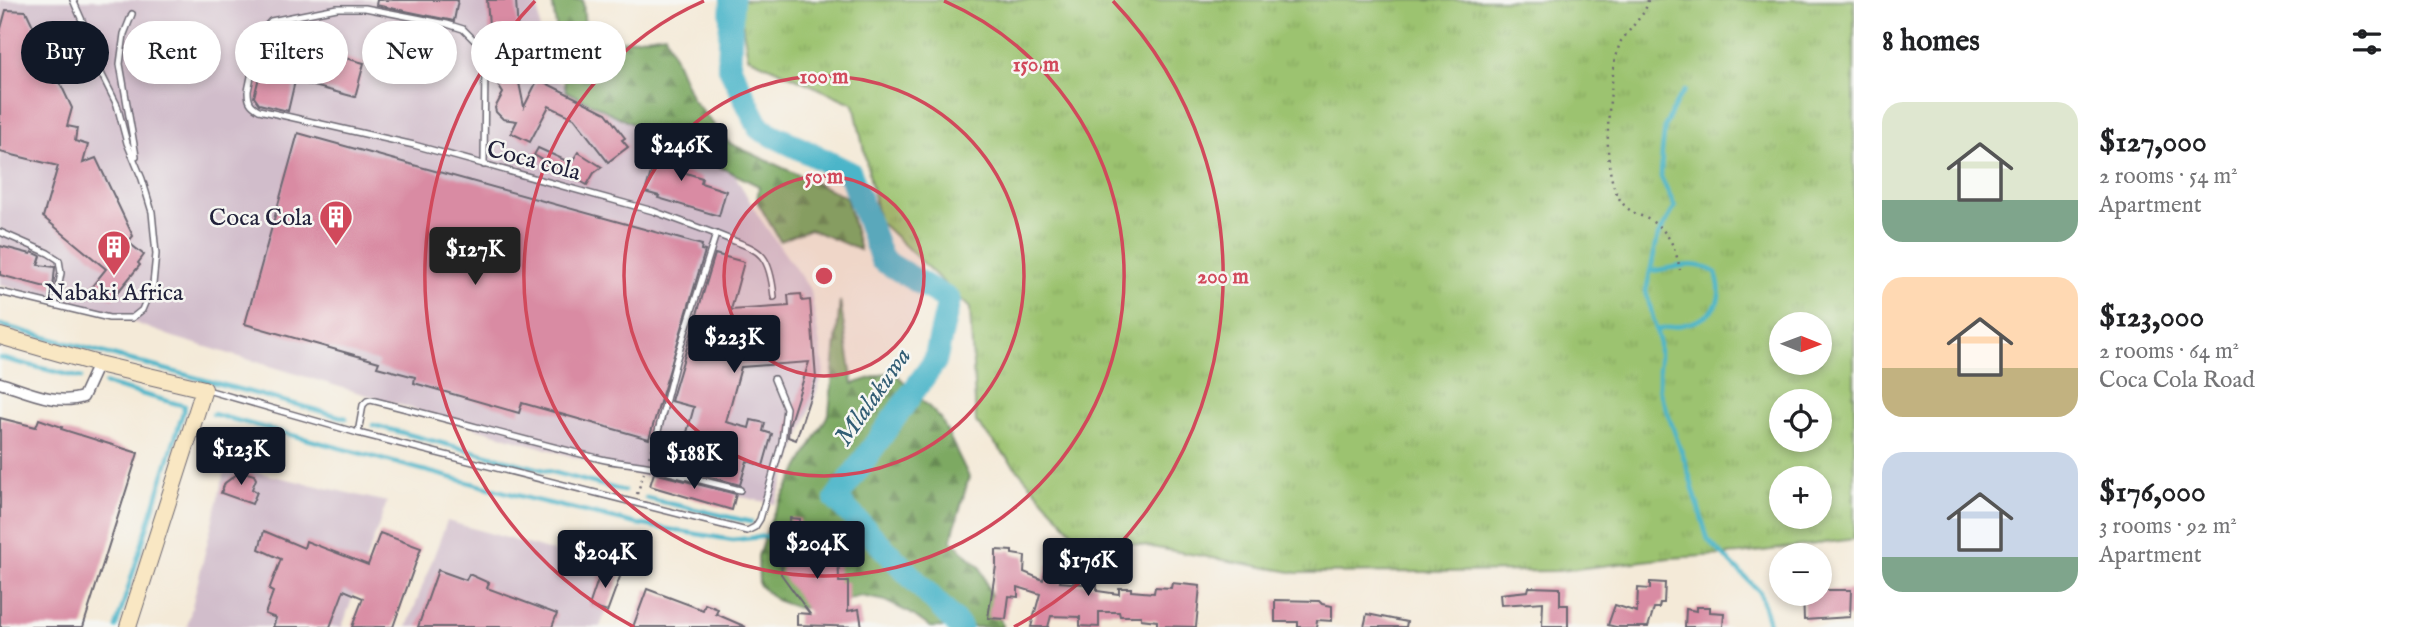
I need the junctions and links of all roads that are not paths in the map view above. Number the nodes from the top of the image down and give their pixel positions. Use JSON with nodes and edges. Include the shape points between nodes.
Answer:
{"nodes":[{"id":1,"x":74,"y":0,"type":"edge"},
{"id":2,"x":132,"y":14,"type":"dead end"},
{"id":3,"x":484,"y":165,"type":"junction"},
{"id":4,"x":142,"y":179,"type":"junction"},
{"id":5,"x":0,"y":232,"type":"edge"},
{"id":6,"x":716,"y":234,"type":"junction"},
{"id":7,"x":0,"y":292,"type":"edge"},
{"id":8,"x":774,"y":297,"type":"dead end"},
{"id":9,"x":54,"y":305,"type":"junction"},
{"id":10,"x":0,"y":336,"type":"edge"},
{"id":11,"x":98,"y":364,"type":"junction"},
{"id":12,"x":774,"y":379,"type":"dead end"},
{"id":13,"x":0,"y":383,"type":"edge"},
{"id":14,"x":204,"y":389,"type":"junction"},
{"id":15,"x":358,"y":433,"type":"junction"},
{"id":16,"x":657,"y":435,"type":"dead end"},
{"id":17,"x":740,"y":490,"type":"dead end"},
{"id":18,"x":128,"y":627,"type":"edge"}],
"edges":[{"from":1,"to":4,"type":"lane"},
{"from":2,"to":4,"type":"lane","via":[[120,64]]},
{"from":3,"to":3,"type":"lane","name":"Coca cola","via":[[252,106],[248,91],[260,33],[271,21],[337,8],[365,8],[463,29],[477,43],[485,63]]},
{"from":3,"to":6,"type":"lane","name":"Coca cola","via":[[653,211]]},
{"from":4,"to":9,"type":"lane","via":[[152,212],[156,254],[153,284],[142,310],[132,318],[109,318]]},
{"from":5,"to":9,"type":"lane","via":[[59,260]]},
{"from":6,"to":8,"type":"lane","name":"Coca cola","via":[[754,249],[766,259]]},
{"from":6,"to":16,"type":"lane"},
{"from":7,"to":9,"type":"lane"},
{"from":10,"to":11,"type":"main road"},
{"from":11,"to":13,"type":"street","via":[[83,397],[73,400]]},
{"from":11,"to":14,"type":"main road"},
{"from":12,"to":15,"type":"lane","via":[[786,408],[782,442],[768,494],[750,530]]},
{"from":14,"to":15,"type":"lane"},
{"from":14,"to":18,"type":"main road"},
{"from":15,"to":17,"type":"lane","via":[[363,405],[371,400]]}]}
